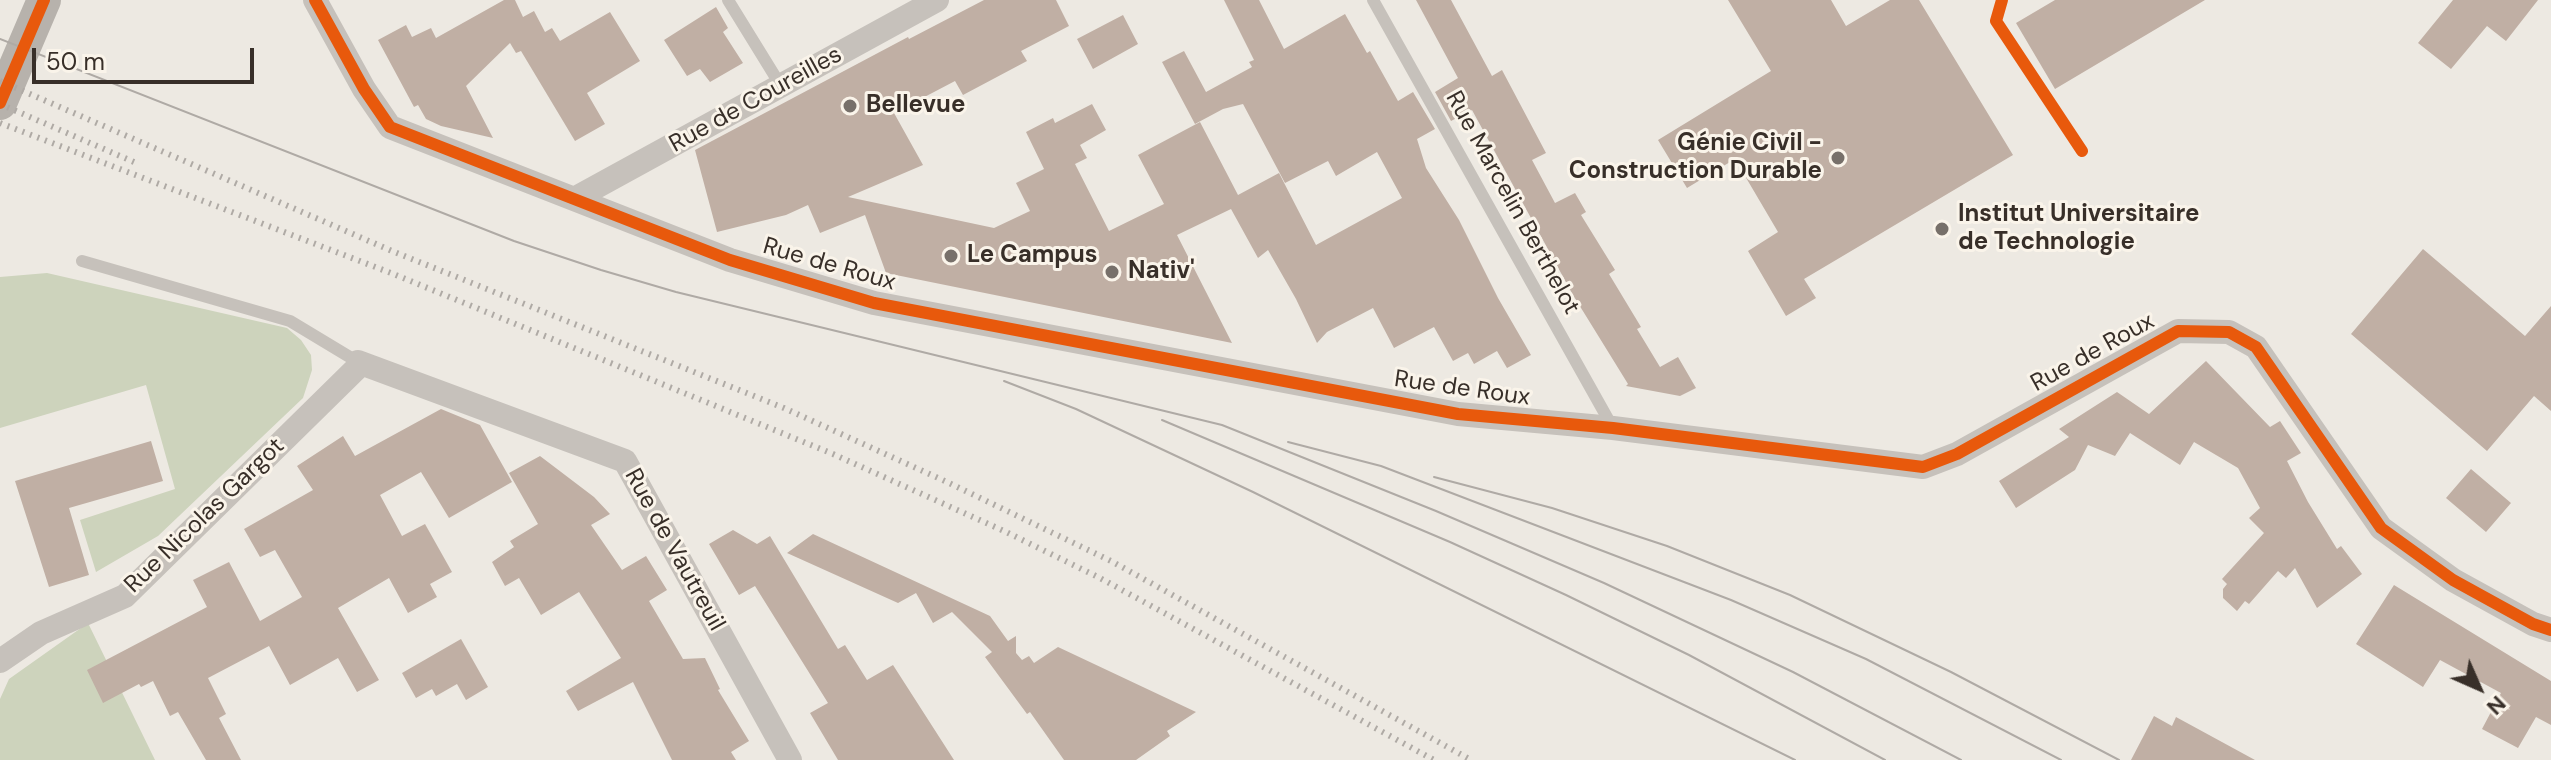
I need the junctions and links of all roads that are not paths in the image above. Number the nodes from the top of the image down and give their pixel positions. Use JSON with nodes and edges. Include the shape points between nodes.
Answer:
{"nodes":[{"id":1,"x":315,"y":0,"type":"edge"},
{"id":2,"x":728,"y":0,"type":"edge"},
{"id":3,"x":937,"y":0,"type":"edge"},
{"id":4,"x":1373,"y":0,"type":"edge"},
{"id":5,"x":41,"y":7,"type":"edge"},
{"id":6,"x":781,"y":86,"type":"junction"},
{"id":7,"x":0,"y":103,"type":"edge"},
{"id":8,"x":574,"y":199,"type":"junction"},
{"id":9,"x":82,"y":261,"type":"dead end"},
{"id":10,"x":360,"y":363,"type":"junction"},
{"id":11,"x":1613,"y":428,"type":"junction"},
{"id":12,"x":2551,"y":630,"type":"edge"},
{"id":13,"x":31,"y":641,"type":"junction"},
{"id":14,"x":0,"y":645,"type":"edge"},
{"id":15,"x":0,"y":661,"type":"edge"},
{"id":16,"x":790,"y":760,"type":"edge"}],
"edges":[{"from":1,"to":8,"type":"street","name":"Rue de Roux","via":[[390,127]]},
{"from":2,"to":6,"type":"lane"},
{"from":3,"to":6,"type":"street","name":"Rue de Coureilles"},
{"from":4,"to":11,"type":"lane","name":"Rue Marcelin Berthelot"},
{"from":5,"to":7,"type":"main road"},
{"from":6,"to":8,"type":"street","name":"Rue de Coureilles"},
{"from":8,"to":11,"type":"street","name":"Rue de Roux","via":[[730,260],[874,303],[1458,414]]},
{"from":9,"to":10,"type":"lane","via":[[290,321]]},
{"from":10,"to":13,"type":"street","name":"Rue Nicolas Gargot","via":[[125,596]]},
{"from":10,"to":16,"type":"street","name":"Rue de Vautreuil","via":[[625,461]]},
{"from":11,"to":12,"type":"street","name":"Rue de Roux","via":[[1923,467],[1957,454],[2178,331],[2229,332],[2256,347],[2381,528],[2453,580]]},
{"from":13,"to":14,"type":"street","name":"Rue Nicolas Gargot"},
{"from":13,"to":15,"type":"street","name":"Rue Nicolas Gargot"}]}
